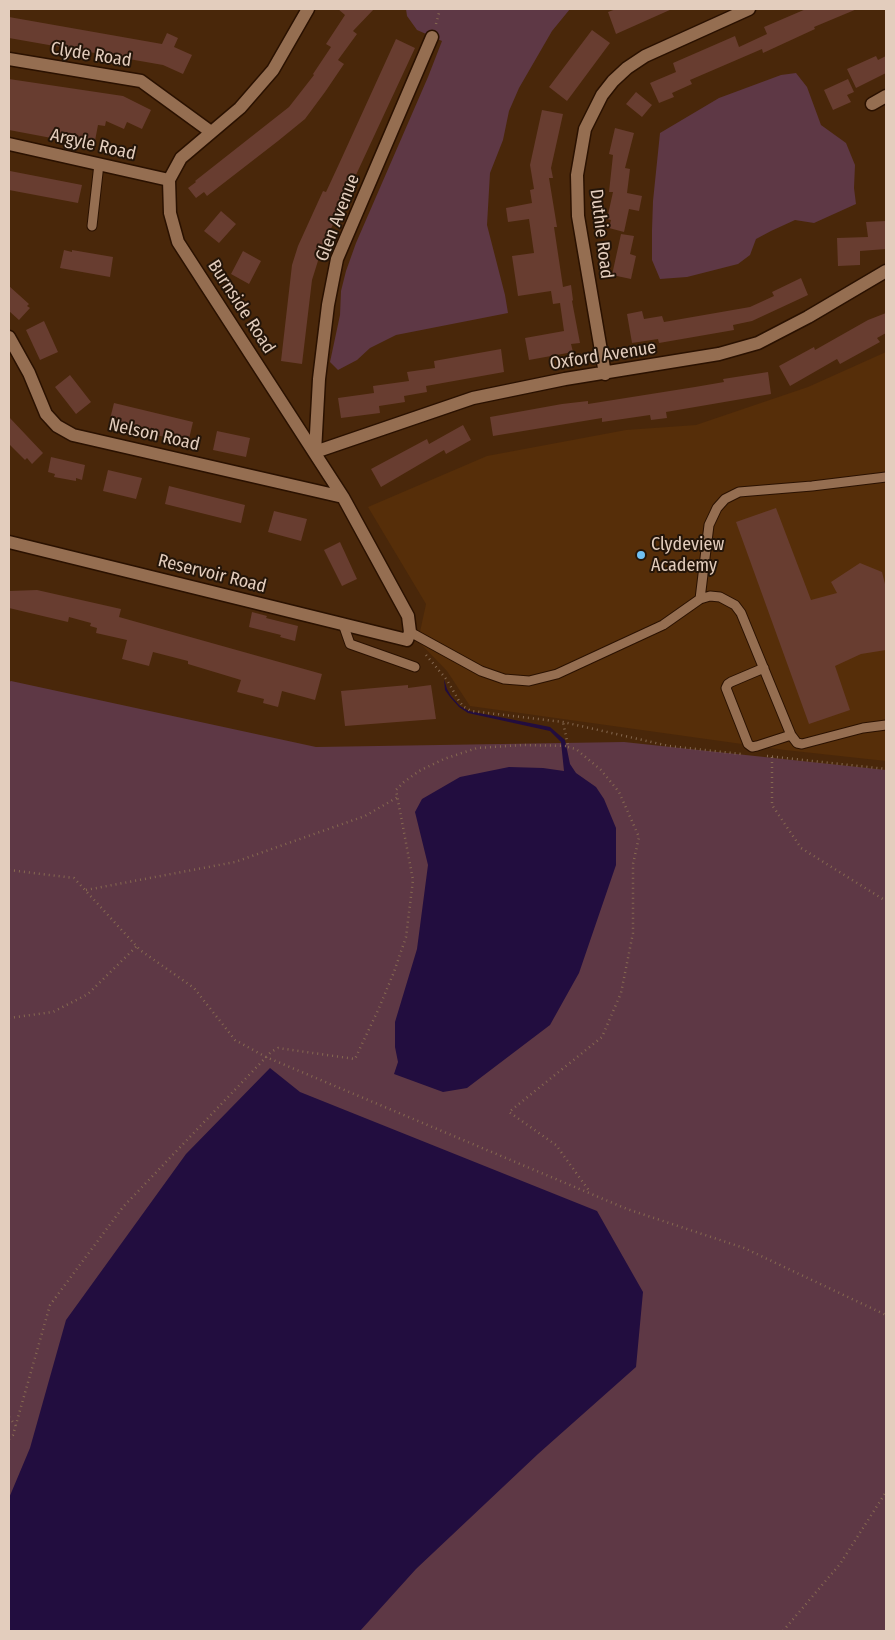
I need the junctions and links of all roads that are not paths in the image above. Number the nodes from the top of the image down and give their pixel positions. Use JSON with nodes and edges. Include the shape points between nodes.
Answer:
{"nodes":[{"id":1,"x":308,"y":9,"type":"edge"},
{"id":2,"x":749,"y":9,"type":"edge"},
{"id":3,"x":432,"y":38,"type":"dead end"},
{"id":4,"x":9,"y":59,"type":"edge"},
{"id":5,"x":886,"y":96,"type":"edge"},
{"id":6,"x":872,"y":104,"type":"dead end"},
{"id":7,"x":211,"y":132,"type":"junction"},
{"id":8,"x":9,"y":144,"type":"edge"},
{"id":9,"x":99,"y":164,"type":"junction"},
{"id":10,"x":169,"y":180,"type":"junction"},
{"id":11,"x":92,"y":226,"type":"dead end"},
{"id":12,"x":886,"y":271,"type":"edge"},
{"id":13,"x":9,"y":337,"type":"edge"},
{"id":14,"x":605,"y":374,"type":"junction"},
{"id":15,"x":315,"y":452,"type":"junction"},
{"id":16,"x":886,"y":477,"type":"edge"},
{"id":17,"x":343,"y":497,"type":"junction"},
{"id":18,"x":9,"y":542,"type":"edge"},
{"id":19,"x":700,"y":599,"type":"junction"},
{"id":20,"x":343,"y":624,"type":"junction"},
{"id":21,"x":408,"y":636,"type":"junction"},
{"id":22,"x":415,"y":667,"type":"dead end"},
{"id":23,"x":764,"y":668,"type":"junction"},
{"id":24,"x":886,"y":725,"type":"edge"},
{"id":25,"x":791,"y":735,"type":"junction"}],
"edges":[{"from":1,"to":7,"type":"street","via":[[274,70],[240,108]]},
{"from":2,"to":14,"type":"street","name":"Duthie Road","via":[[645,56],[627,68],[602,95],[584,129],[577,175],[578,216]]},
{"from":3,"to":15,"type":"street","name":"Glen Avenue","via":[[338,259],[319,379]]},
{"from":4,"to":7,"type":"street","name":"Clyde Road","via":[[142,81]]},
{"from":5,"to":6,"type":"street"},
{"from":7,"to":10,"type":"street","via":[[181,158]]},
{"from":8,"to":9,"type":"street","name":"Argyle Road"},
{"from":9,"to":10,"type":"street","name":"Argyle Road"},
{"from":9,"to":11,"type":"lane"},
{"from":10,"to":15,"type":"street","name":"Burnside Road","via":[[170,213],[178,242]]},
{"from":12,"to":14,"type":"street","name":"Oxford Avenue","via":[[758,343],[720,354]]},
{"from":13,"to":17,"type":"street","name":"Nelson Road","via":[[30,373],[46,414],[56,426],[73,434]]},
{"from":14,"to":15,"type":"street","name":"Oxford Avenue","via":[[473,398]]},
{"from":15,"to":17,"type":"street","name":"Burnside Road"},
{"from":16,"to":19,"type":"lane","via":[[739,492],[725,499],[709,525]]},
{"from":17,"to":21,"type":"street","name":"Burnside Road","via":[[408,616]]},
{"from":18,"to":20,"type":"street","name":"Reservoir Road"},
{"from":19,"to":21,"type":"lane","via":[[663,625],[557,674],[529,681],[504,679],[480,671]]},
{"from":19,"to":23,"type":"lane","via":[[720,597],[735,606],[746,622]]},
{"from":20,"to":21,"type":"street","name":"Reservoir Road"},
{"from":20,"to":22,"type":"lane","via":[[350,644]]},
{"from":23,"to":25,"type":"lane"},
{"from":23,"to":25,"type":"lane","via":[[731,682],[726,688],[748,744],[757,746]]},
{"from":24,"to":25,"type":"lane","via":[[802,744]]}]}
